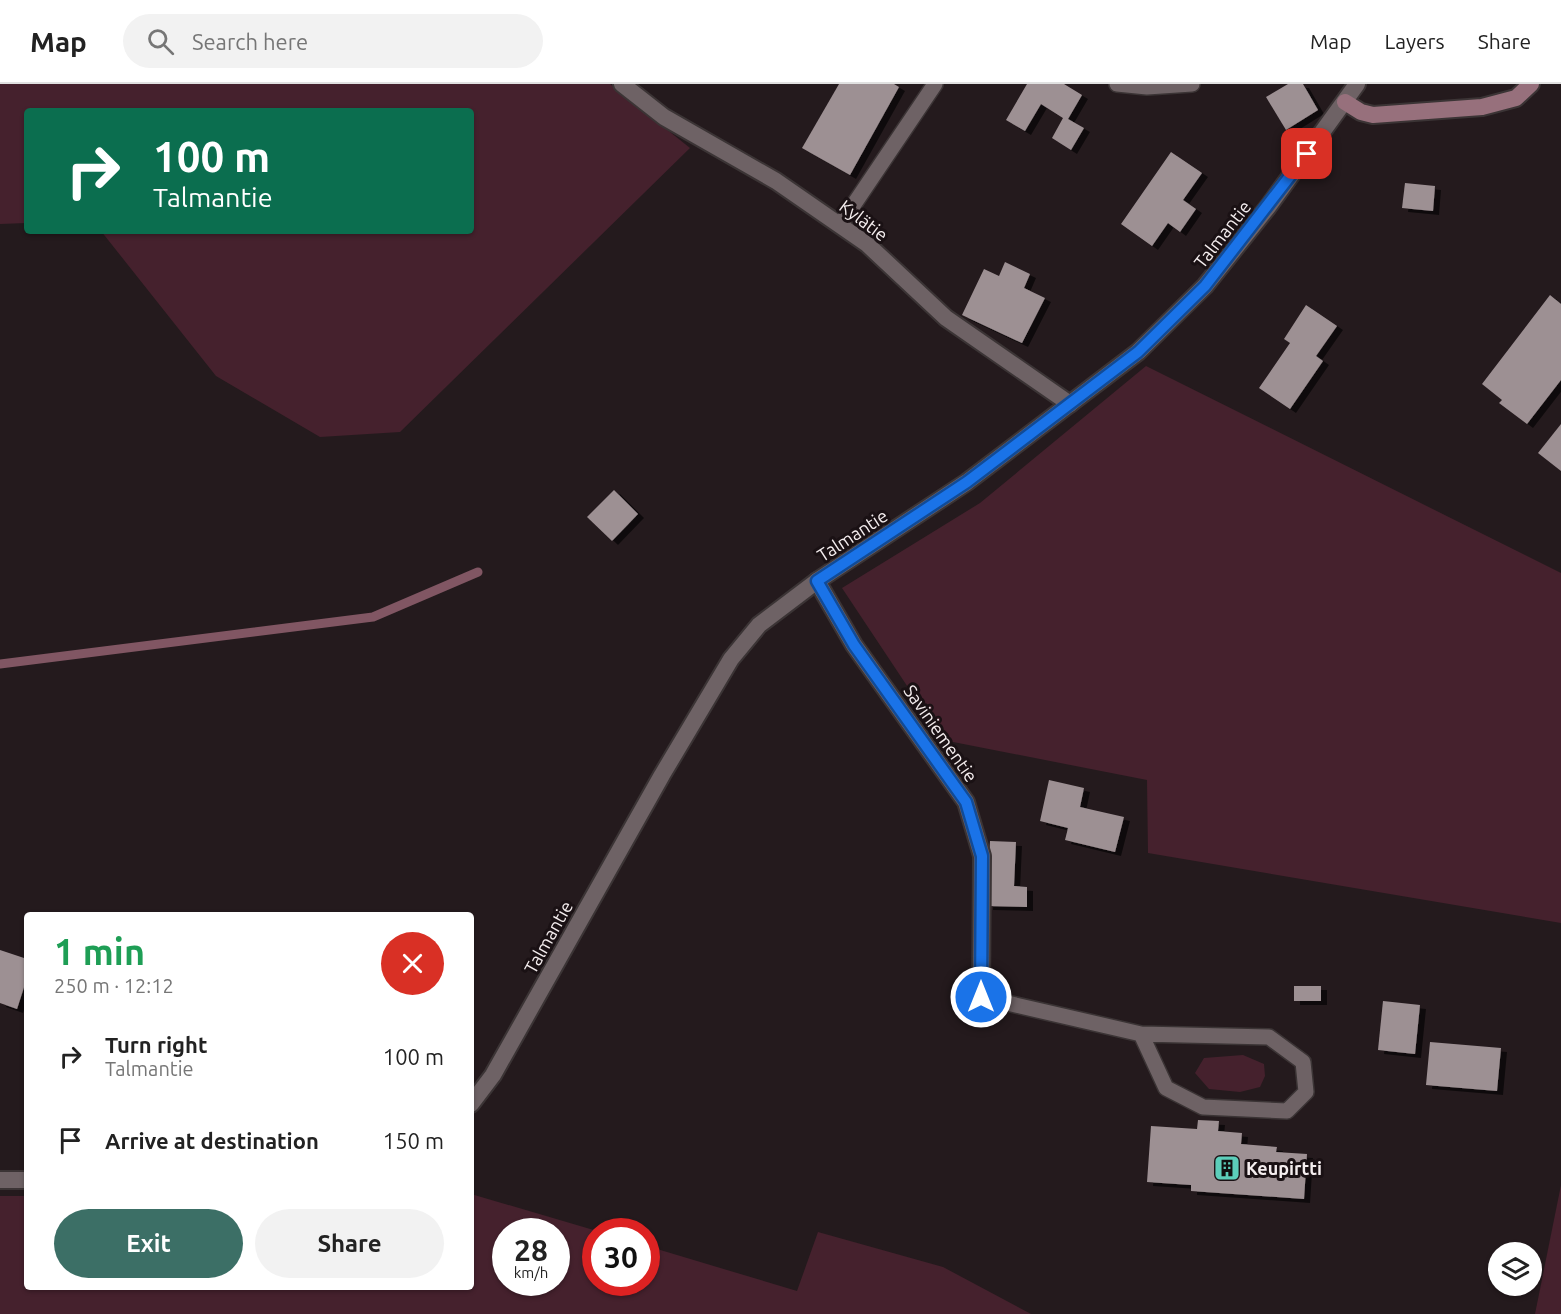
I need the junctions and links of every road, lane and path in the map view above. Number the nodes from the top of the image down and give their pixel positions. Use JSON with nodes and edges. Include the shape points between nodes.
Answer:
{"nodes":[{"id":1,"x":622,"y":84,"type":"edge"},
{"id":2,"x":935,"y":84,"type":"edge"},
{"id":3,"x":1117,"y":84,"type":"edge"},
{"id":4,"x":1192,"y":84,"type":"edge"},
{"id":5,"x":1358,"y":84,"type":"edge"},
{"id":6,"x":1531,"y":84,"type":"edge"},
{"id":7,"x":1345,"y":102,"type":"junction"},
{"id":8,"x":840,"y":225,"type":"junction"},
{"id":9,"x":1070,"y":404,"type":"junction"},
{"id":10,"x":817,"y":581,"type":"junction"},
{"id":11,"x":981,"y":997,"type":"joint"},
{"id":12,"x":1141,"y":1034,"type":"junction"},
{"id":13,"x":474,"y":1100,"type":"edge"},
{"id":14,"x":0,"y":1180,"type":"edge"},
{"id":15,"x":24,"y":1180,"type":"edge"}],
"edges":[{"from":1,"to":8,"type":"street","name":"Kylätie","via":[[664,117],[777,181]]},
{"from":2,"to":8,"type":"lane"},
{"from":3,"to":4,"type":"lane"},
{"from":5,"to":7,"type":"street","name":"Talmantie"},
{"from":6,"to":7,"type":"main road","via":[[1516,98],[1482,107],[1373,115]]},
{"from":7,"to":9,"type":"street","name":"Talmantie","via":[[1205,286],[1138,352]]},
{"from":8,"to":9,"type":"street","name":"Kylätie","via":[[867,244],[946,318]]},
{"from":9,"to":10,"type":"street","name":"Talmantie","via":[[967,482]]},
{"from":10,"to":11,"type":"street","name":"Saviniementie","via":[[854,645],[966,802],[982,856]]},
{"from":10,"to":13,"type":"street","name":"Talmantie","via":[[759,625],[731,659],[493,1075]]},
{"from":11,"to":12,"type":"lane"},
{"from":12,"to":12,"type":"lane","via":[[1166,1088],[1203,1107],[1287,1111],[1306,1092],[1303,1062],[1269,1037]]},
{"from":14,"to":15,"type":"street"}]}
